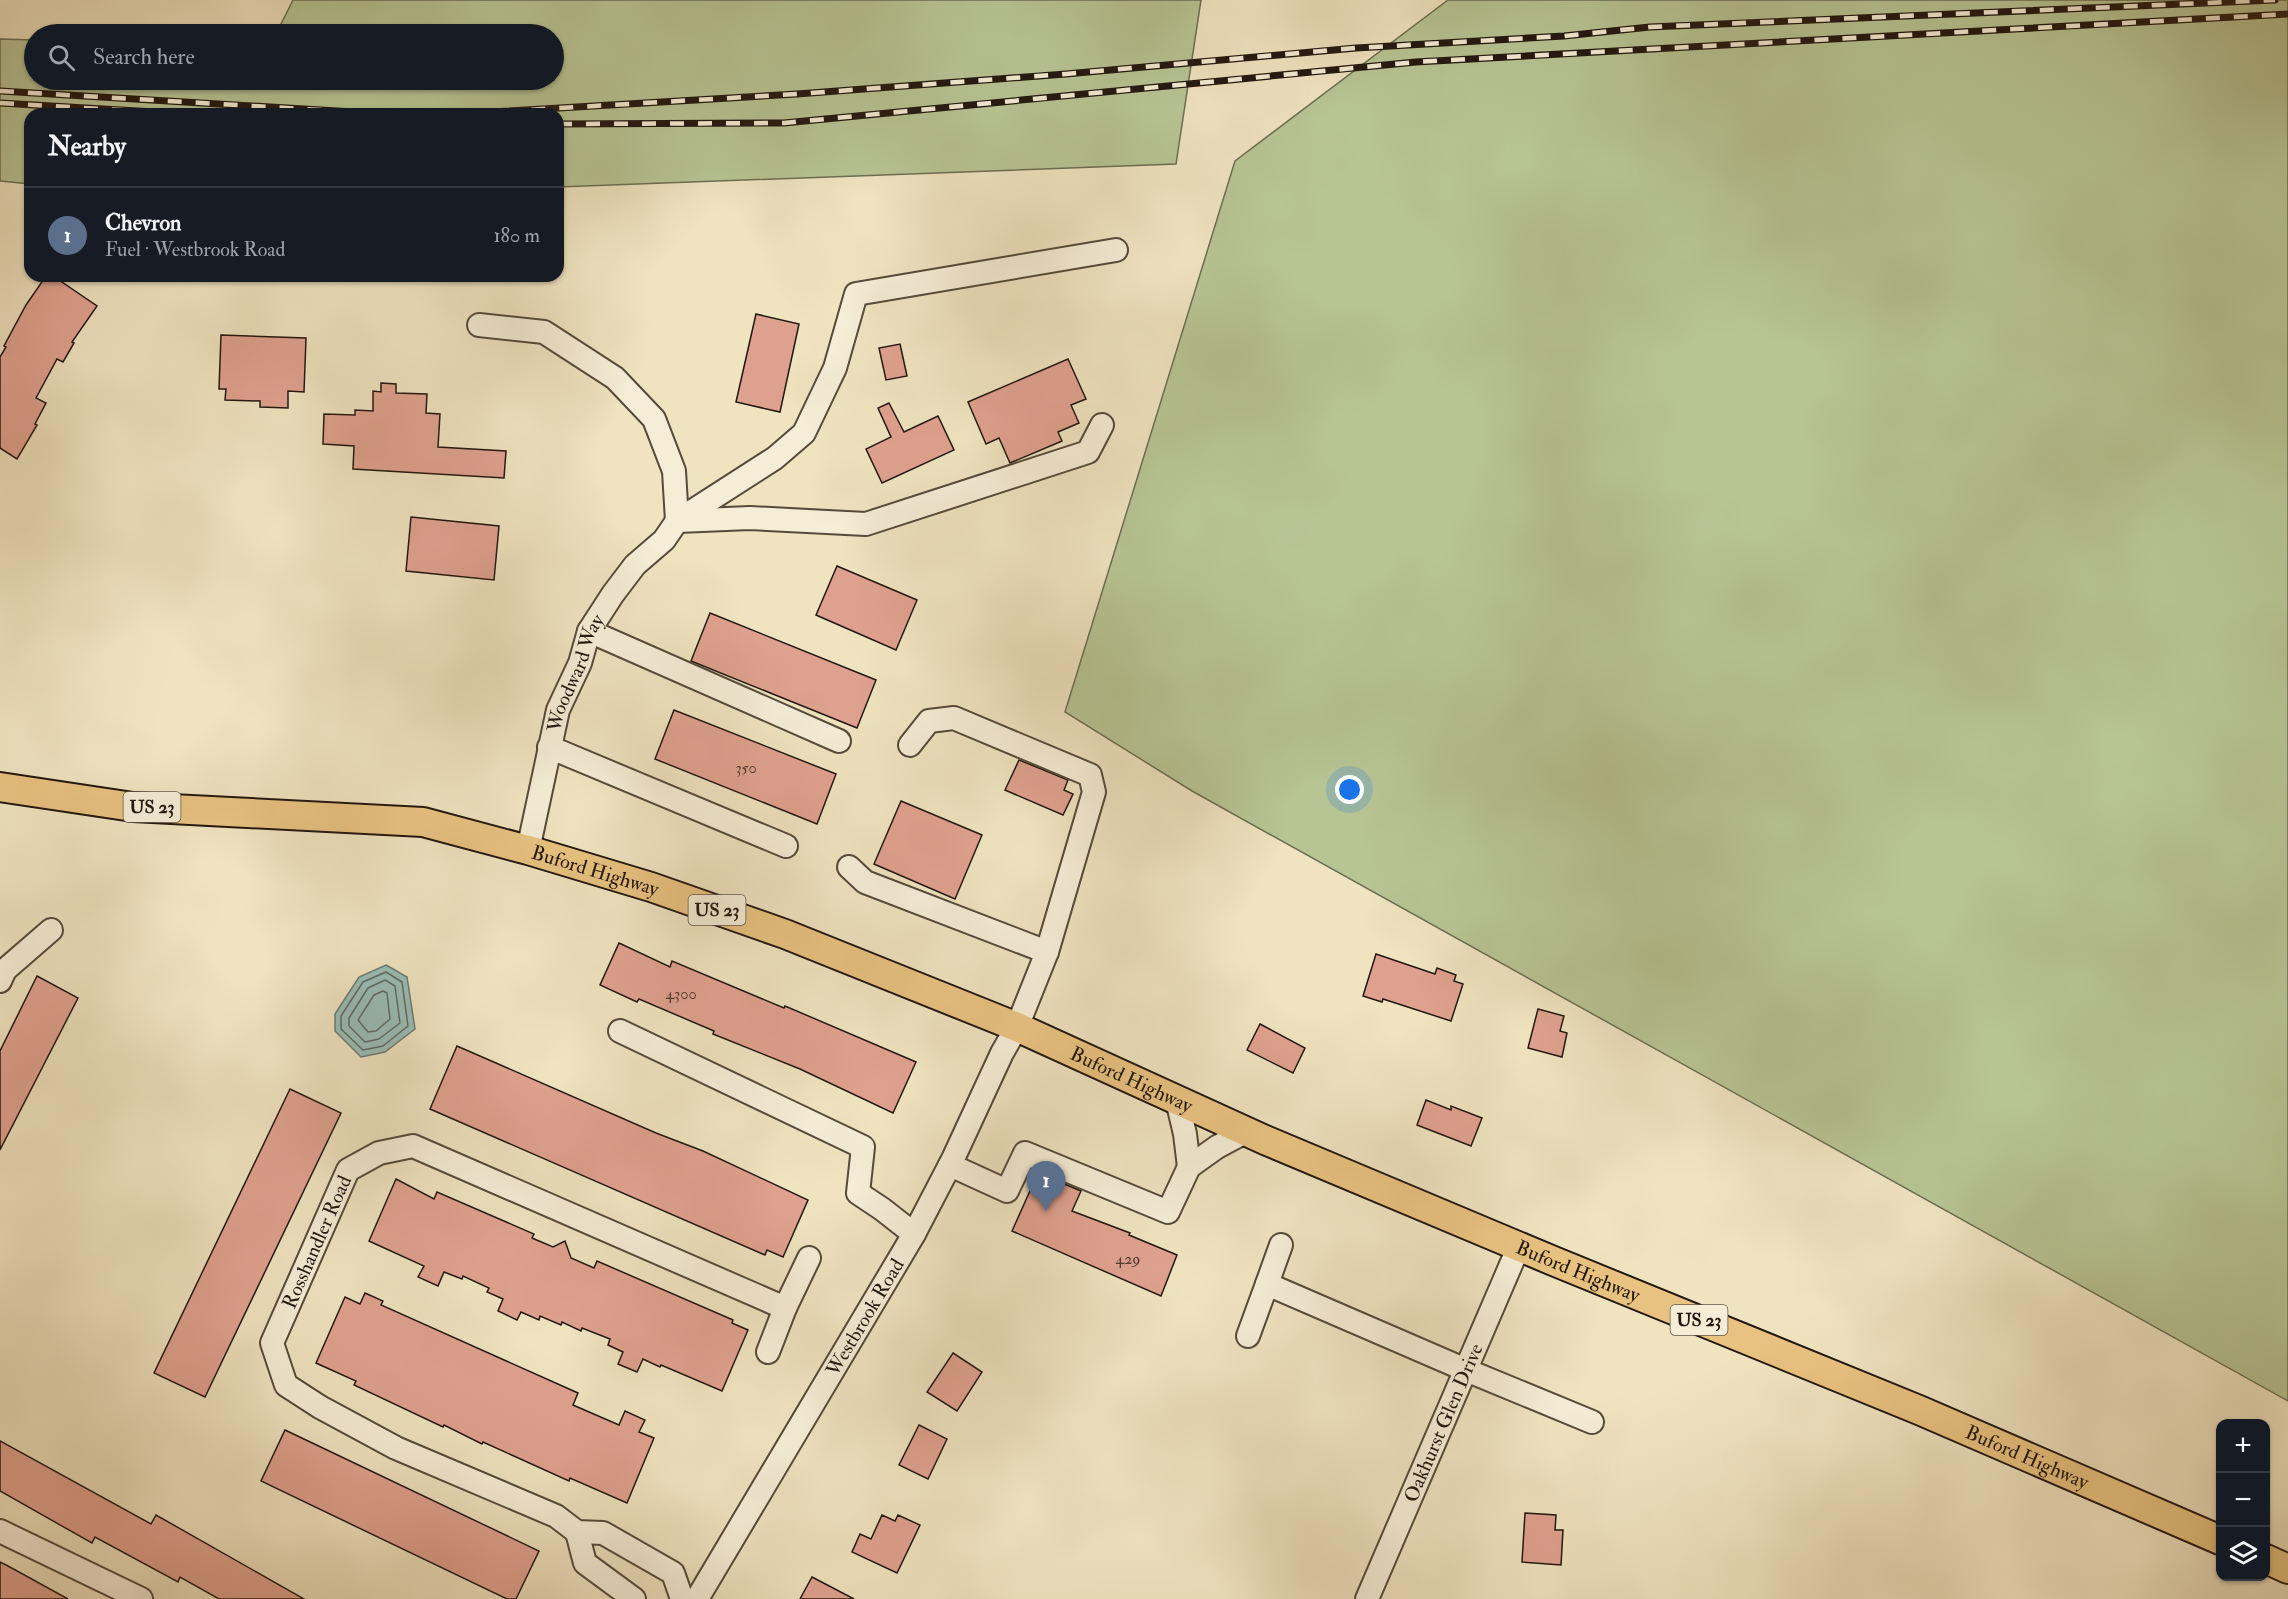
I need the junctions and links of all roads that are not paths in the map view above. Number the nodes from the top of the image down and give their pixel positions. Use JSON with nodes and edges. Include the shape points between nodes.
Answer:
{"nodes":[{"id":1,"x":1116,"y":250,"type":"dead end"},
{"id":2,"x":479,"y":325,"type":"dead end"},
{"id":3,"x":1102,"y":425,"type":"dead end"},
{"id":4,"x":677,"y":521,"type":"junction"},
{"id":5,"x":589,"y":631,"type":"junction"},
{"id":6,"x":839,"y":741,"type":"dead end"},
{"id":7,"x":910,"y":745,"type":"dead end"},
{"id":8,"x":549,"y":747,"type":"junction"},
{"id":9,"x":0,"y":787,"type":"edge"},
{"id":10,"x":786,"y":846,"type":"dead end"},
{"id":11,"x":528,"y":850,"type":"junction"},
{"id":12,"x":849,"y":867,"type":"dead end"},
{"id":13,"x":51,"y":930,"type":"dead end"},
{"id":14,"x":1047,"y":952,"type":"junction"},
{"id":15,"x":0,"y":981,"type":"edge"},
{"id":16,"x":1017,"y":1028,"type":"junction"},
{"id":17,"x":620,"y":1031,"type":"dead end"},
{"id":18,"x":1177,"y":1100,"type":"junction"},
{"id":19,"x":1246,"y":1131,"type":"junction"},
{"id":20,"x":950,"y":1165,"type":"junction"},
{"id":21,"x":1189,"y":1167,"type":"junction"},
{"id":22,"x":914,"y":1234,"type":"junction"},
{"id":23,"x":1281,"y":1245,"type":"dead end"},
{"id":24,"x":1519,"y":1246,"type":"junction"},
{"id":25,"x":809,"y":1258,"type":"dead end"},
{"id":26,"x":1267,"y":1284,"type":"junction"},
{"id":27,"x":785,"y":1308,"type":"junction"},
{"id":28,"x":1248,"y":1336,"type":"dead end"},
{"id":29,"x":768,"y":1352,"type":"dead end"},
{"id":30,"x":1466,"y":1370,"type":"junction"},
{"id":31,"x":1592,"y":1422,"type":"dead end"},
{"id":32,"x":0,"y":1531,"type":"edge"},
{"id":33,"x":577,"y":1532,"type":"junction"},
{"id":34,"x":2216,"y":1538,"type":"edge"},
{"id":35,"x":2270,"y":1561,"type":"edge"},
{"id":36,"x":2288,"y":1569,"type":"edge"},
{"id":37,"x":141,"y":1599,"type":"edge"},
{"id":38,"x":634,"y":1599,"type":"edge"},
{"id":39,"x":682,"y":1599,"type":"edge"},
{"id":40,"x":697,"y":1599,"type":"edge"},
{"id":41,"x":1367,"y":1599,"type":"edge"}],
"edges":[{"from":1,"to":4,"type":"street","name":"Woodward Way","via":[[856,294],[835,368],[804,433],[775,458]]},
{"from":2,"to":4,"type":"street","via":[[544,332],[615,378],[654,419],[674,471]]},
{"from":3,"to":4,"type":"street","via":[[1088,452],[867,524],[750,518]]},
{"from":4,"to":5,"type":"street","name":"Woodward Way","via":[[664,540],[635,565]]},
{"from":5,"to":6,"type":"street"},
{"from":5,"to":8,"type":"street","name":"Woodward Way","via":[[580,663],[558,710]]},
{"from":7,"to":14,"type":"street","name":"Westbrook Road","via":[[929,721],[954,718],[1090,775],[1095,792]]},
{"from":8,"to":10,"type":"street"},
{"from":8,"to":11,"type":"street","name":"Woodward Way"},
{"from":9,"to":11,"type":"main road","name":"Buford Highway","number":"US 23","via":[[133,807],[423,822]]},
{"from":11,"to":16,"type":"main road","name":"Buford Highway","number":"US 23","via":[[774,930]]},
{"from":12,"to":14,"type":"street","via":[[865,882]]},
{"from":13,"to":15,"type":"street","via":[[5,970]]},
{"from":14,"to":16,"type":"street","name":"Westbrook Road"},
{"from":16,"to":18,"type":"main road","name":"Buford Highway","number":"US 23"},
{"from":16,"to":20,"type":"street","name":"Westbrook Road"},
{"from":17,"to":22,"type":"street","via":[[863,1147],[858,1193]]},
{"from":18,"to":19,"type":"main road","name":"Buford Highway","number":"US 23"},
{"from":18,"to":21,"type":"street"},
{"from":19,"to":21,"type":"street"},
{"from":19,"to":24,"type":"main road","name":"Buford Highway","number":"US 23"},
{"from":20,"to":21,"type":"street","via":[[1006,1191],[1025,1153],[1168,1212]]},
{"from":20,"to":22,"type":"street","name":"Westbrook Road"},
{"from":22,"to":40,"type":"street","name":"Westbrook Road"},
{"from":23,"to":26,"type":"street"},
{"from":24,"to":30,"type":"street","name":"Oakhurst Glen Drive"},
{"from":24,"to":34,"type":"main road","name":"Buford Highway","number":"US 23","via":[[1919,1410]]},
{"from":25,"to":27,"type":"street"},
{"from":26,"to":28,"type":"street"},
{"from":26,"to":30,"type":"street"},
{"from":27,"to":29,"type":"street"},
{"from":27,"to":33,"type":"street","name":"Rosshandler Road","via":[[413,1146],[379,1153],[348,1170],[272,1343],[286,1385],[396,1448],[556,1516]]},
{"from":30,"to":31,"type":"street"},
{"from":30,"to":41,"type":"street","name":"Oakhurst Glen Drive"},
{"from":32,"to":37,"type":"street"},
{"from":33,"to":38,"type":"street","via":[[585,1563]]},
{"from":33,"to":39,"type":"street","name":"Rosshandler Road","via":[[603,1533],[673,1573]]},
{"from":35,"to":36,"type":"main road"}]}
